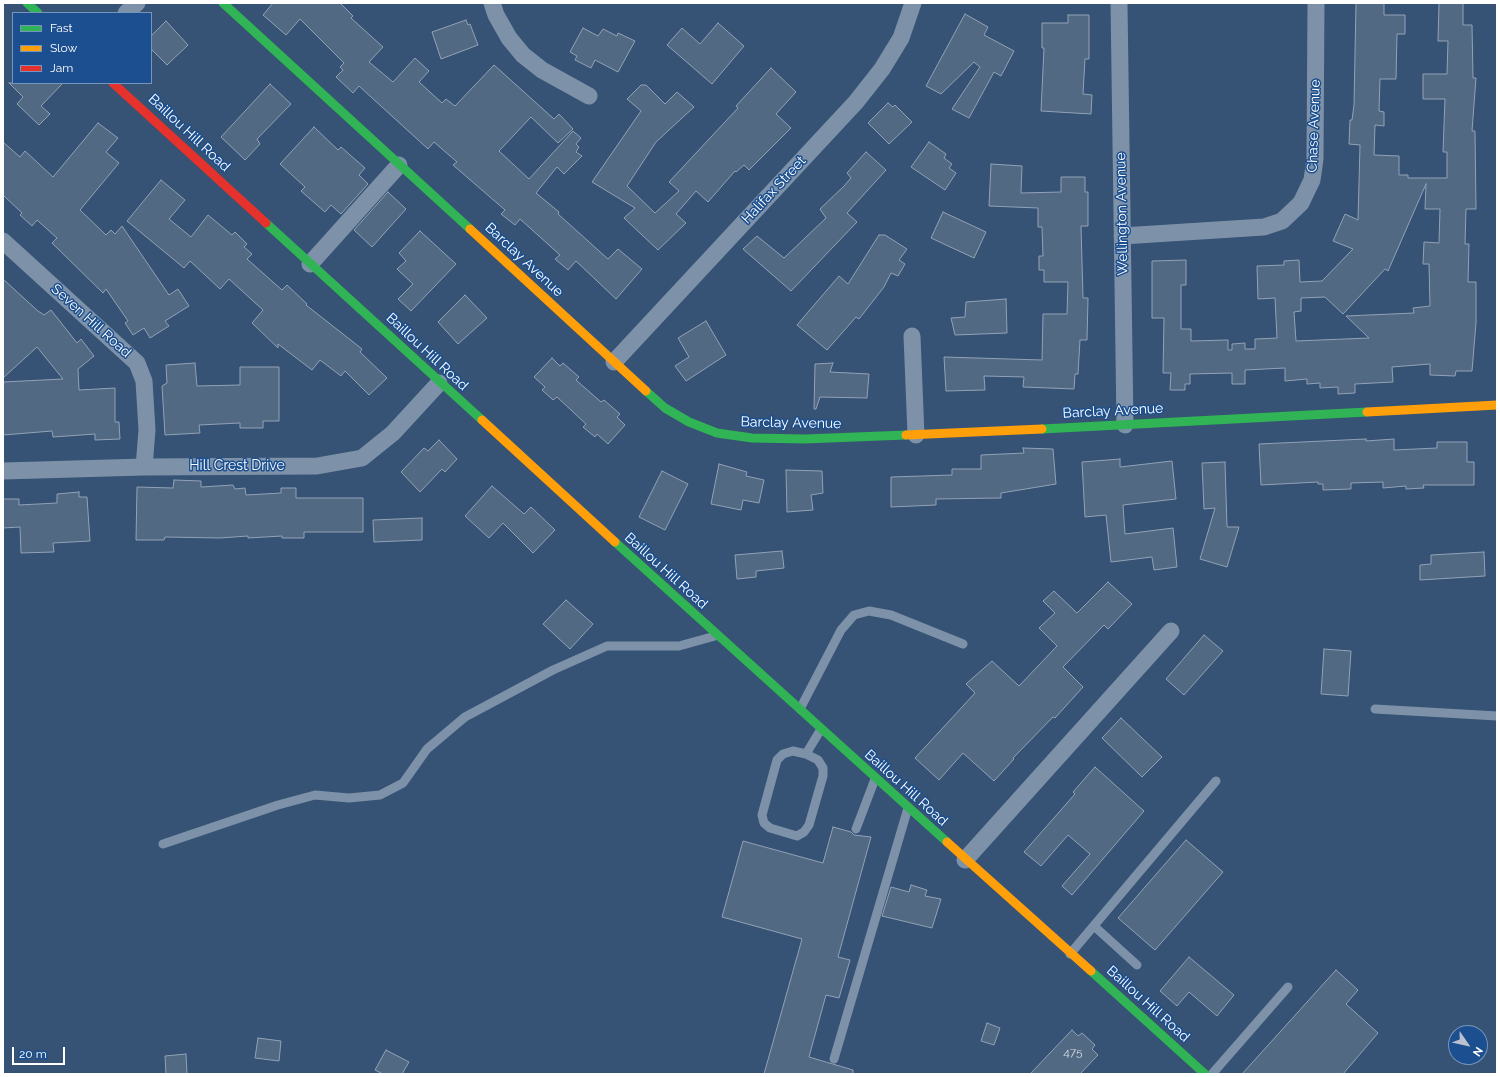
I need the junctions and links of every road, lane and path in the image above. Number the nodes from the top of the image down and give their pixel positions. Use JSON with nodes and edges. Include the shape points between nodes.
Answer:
{"nodes":[{"id":1,"x":27,"y":3,"type":"edge"},
{"id":2,"x":137,"y":3,"type":"edge"},
{"id":3,"x":223,"y":3,"type":"edge"},
{"id":4,"x":492,"y":3,"type":"edge"},
{"id":5,"x":912,"y":3,"type":"edge"},
{"id":6,"x":1118,"y":3,"type":"edge"},
{"id":7,"x":1316,"y":3,"type":"edge"},
{"id":8,"x":37,"y":12,"type":"edge"},
{"id":9,"x":127,"y":12,"type":"edge"},
{"id":10,"x":114,"y":84,"type":"edge"},
{"id":11,"x":589,"y":96,"type":"dead end"},
{"id":12,"x":400,"y":165,"type":"junction"},
{"id":13,"x":1122,"y":236,"type":"junction"},
{"id":14,"x":3,"y":240,"type":"edge"},
{"id":15,"x":310,"y":264,"type":"junction"},
{"id":16,"x":912,"y":336,"type":"dead end"},
{"id":17,"x":614,"y":362,"type":"junction"},
{"id":18,"x":439,"y":383,"type":"junction"},
{"id":19,"x":1497,"y":405,"type":"edge"},
{"id":20,"x":1125,"y":425,"type":"junction"},
{"id":21,"x":916,"y":435,"type":"junction"},
{"id":22,"x":144,"y":467,"type":"junction"},
{"id":23,"x":3,"y":471,"type":"edge"},
{"id":24,"x":1170,"y":632,"type":"dead end"},
{"id":25,"x":717,"y":635,"type":"junction"},
{"id":26,"x":963,"y":644,"type":"dead end"},
{"id":27,"x":1375,"y":709,"type":"dead end"},
{"id":28,"x":800,"y":710,"type":"junction"},
{"id":29,"x":1497,"y":716,"type":"edge"},
{"id":30,"x":821,"y":730,"type":"junction"},
{"id":31,"x":806,"y":754,"type":"junction"},
{"id":32,"x":875,"y":779,"type":"junction"},
{"id":33,"x":1216,"y":781,"type":"dead end"},
{"id":34,"x":908,"y":808,"type":"junction"},
{"id":35,"x":856,"y":829,"type":"dead end"},
{"id":36,"x":163,"y":844,"type":"dead end"},
{"id":37,"x":965,"y":860,"type":"junction"},
{"id":38,"x":1094,"y":926,"type":"junction"},
{"id":39,"x":1070,"y":954,"type":"junction"},
{"id":40,"x":1137,"y":965,"type":"dead end"},
{"id":41,"x":1288,"y":987,"type":"dead end"},
{"id":42,"x":834,"y":1059,"type":"dead end"},
{"id":43,"x":1205,"y":1074,"type":"edge"},
{"id":44,"x":1212,"y":1074,"type":"edge"}],
"edges":[{"from":1,"to":8,"type":"main road"},
{"from":2,"to":9,"type":"street"},
{"from":3,"to":12,"type":"main road","name":"Barclay Avenue"},
{"from":4,"to":11,"type":"street","via":[[509,38],[523,55],[542,70]]},
{"from":5,"to":17,"type":"street","name":"Halifax Street","via":[[901,38],[882,69],[856,102]]},
{"from":6,"to":13,"type":"street","name":"Wellington Avenue"},
{"from":7,"to":13,"type":"street","name":"Chase Avenue","via":[[1315,159],[1312,180],[1301,203],[1282,221],[1264,227]]},
{"from":10,"to":15,"type":"main road","name":"Baillou Hill Road"},
{"from":12,"to":15,"type":"street"},
{"from":12,"to":17,"type":"main road","name":"Barclay Avenue"},
{"from":13,"to":20,"type":"street","name":"Wellington Avenue"},
{"from":14,"to":22,"type":"street","name":"Seven Hill Road","via":[[137,363],[144,381],[147,430]]},
{"from":15,"to":18,"type":"main road","name":"Baillou Hill Road"},
{"from":16,"to":21,"type":"street"},
{"from":17,"to":21,"type":"main road","name":"Barclay Avenue","via":[[665,408],[689,422],[717,433],[780,439]]},
{"from":18,"to":22,"type":"street","name":"Hill Crest Drive","via":[[393,433],[362,458],[317,466]]},
{"from":18,"to":25,"type":"main road","name":"Baillou Hill Road"},
{"from":19,"to":20,"type":"main road","name":"Barclay Avenue"},
{"from":20,"to":21,"type":"main road","name":"Barclay Avenue"},
{"from":22,"to":23,"type":"street","name":"Hill Crest Drive"},
{"from":24,"to":37,"type":"street"},
{"from":25,"to":28,"type":"main road","name":"Baillou Hill Road"},
{"from":25,"to":36,"type":"lane","via":[[679,646],[607,646],[553,670],[465,717],[426,749],[403,783],[380,796],[349,798],[315,795]]},
{"from":26,"to":28,"type":"lane","via":[[891,615],[869,611],[854,615],[840,630]]},
{"from":27,"to":29,"type":"lane"},
{"from":28,"to":30,"type":"main road","name":"Baillou Hill Road"},
{"from":30,"to":31,"type":"lane"},
{"from":30,"to":32,"type":"main road","name":"Baillou Hill Road"},
{"from":31,"to":31,"type":"lane","via":[[818,760],[823,768],[823,776],[809,825],[797,836],[770,828],[764,823],[762,815],[777,760],[783,754],[793,751]]},
{"from":32,"to":34,"type":"main road","name":"Baillou Hill Road"},
{"from":32,"to":35,"type":"lane"},
{"from":33,"to":38,"type":"lane"},
{"from":34,"to":37,"type":"main road","name":"Baillou Hill Road"},
{"from":34,"to":42,"type":"lane"},
{"from":37,"to":39,"type":"main road","name":"Baillou Hill Road"},
{"from":38,"to":39,"type":"lane"},
{"from":38,"to":40,"type":"lane"},
{"from":39,"to":43,"type":"main road","name":"Baillou Hill Road"},
{"from":41,"to":44,"type":"lane"}]}
